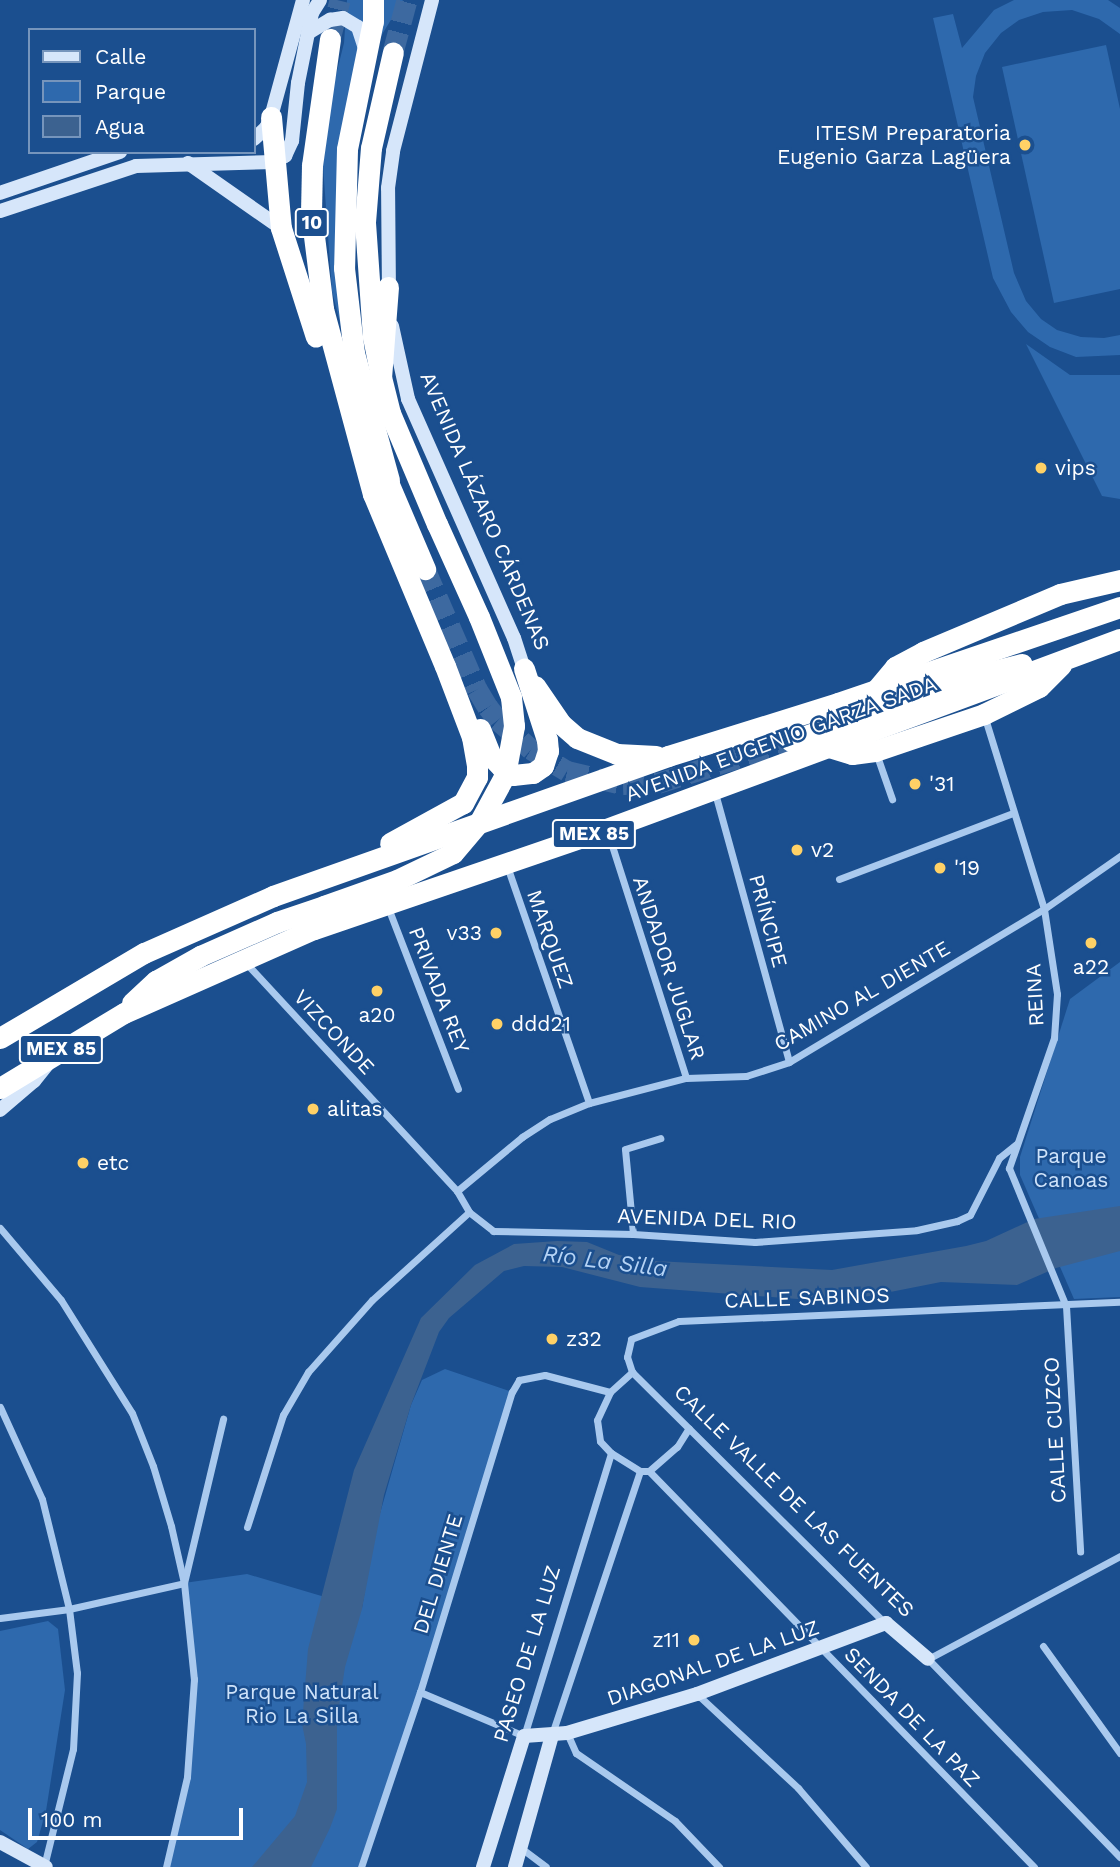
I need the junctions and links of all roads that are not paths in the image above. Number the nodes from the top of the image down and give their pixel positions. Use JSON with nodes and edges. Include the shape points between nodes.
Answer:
{"nodes":[{"id":1,"x":303,"y":0,"type":"edge"},
{"id":2,"x":320,"y":0,"type":"edge"},
{"id":3,"x":373,"y":0,"type":"edge"},
{"id":4,"x":432,"y":0,"type":"edge"},
{"id":5,"x":309,"y":33,"type":"junction"},
{"id":6,"x":330,"y":39,"type":"tunnel mouth"},
{"id":7,"x":393,"y":52,"type":"tunnel mouth"},
{"id":8,"x":366,"y":53,"type":"junction"},
{"id":9,"x":269,"y":123,"type":"junction"},
{"id":10,"x":256,"y":137,"type":"edge"},
{"id":11,"x":114,"y":154,"type":"edge"},
{"id":12,"x":274,"y":162,"type":"junction"},
{"id":13,"x":188,"y":163,"type":"junction"},
{"id":14,"x":0,"y":193,"type":"edge"},
{"id":15,"x":0,"y":211,"type":"edge"},
{"id":16,"x":281,"y":228,"type":"junction"},
{"id":17,"x":388,"y":287,"type":"junction"},
{"id":18,"x":381,"y":377,"type":"junction"},
{"id":19,"x":347,"y":405,"type":"junction"},
{"id":20,"x":359,"y":445,"type":"junction"},
{"id":21,"x":389,"y":480,"type":"junction"},
{"id":22,"x":425,"y":569,"type":"tunnel mouth"},
{"id":23,"x":1120,"y":580,"type":"edge"},
{"id":24,"x":1120,"y":607,"type":"edge"},
{"id":25,"x":1120,"y":639,"type":"edge"},
{"id":26,"x":1065,"y":661,"type":"junction"},
{"id":27,"x":445,"y":666,"type":"junction"},
{"id":28,"x":524,"y":669,"type":"junction"},
{"id":29,"x":876,"y":690,"type":"junction"},
{"id":30,"x":984,"y":714,"type":"junction"},
{"id":31,"x":791,"y":741,"type":"tunnel mouth"},
{"id":32,"x":829,"y":747,"type":"junction"},
{"id":33,"x":875,"y":751,"type":"junction"},
{"id":34,"x":668,"y":756,"type":"junction"},
{"id":35,"x":714,"y":790,"type":"junction"},
{"id":36,"x":892,"y":799,"type":"dead end"},
{"id":37,"x":1013,"y":813,"type":"junction"},
{"id":38,"x":606,"y":830,"type":"junction"},
{"id":39,"x":1120,"y":856,"type":"edge"},
{"id":40,"x":506,"y":865,"type":"junction"},
{"id":41,"x":329,"y":875,"type":"junction"},
{"id":42,"x":839,"y":879,"type":"dead end"},
{"id":43,"x":387,"y":904,"type":"junction"},
{"id":44,"x":1044,"y":909,"type":"junction"},
{"id":45,"x":242,"y":959,"type":"junction"},
{"id":46,"x":124,"y":1013,"type":"junction"},
{"id":47,"x":0,"y":1038,"type":"edge"},
{"id":48,"x":58,"y":1051,"type":"junction"},
{"id":49,"x":789,"y":1062,"type":"junction"},
{"id":50,"x":686,"y":1078,"type":"junction"},
{"id":51,"x":0,"y":1088,"type":"edge"},
{"id":52,"x":458,"y":1089,"type":"dead end"},
{"id":53,"x":589,"y":1103,"type":"junction"},
{"id":54,"x":0,"y":1110,"type":"edge"},
{"id":55,"x":660,"y":1138,"type":"dead end"},
{"id":56,"x":1016,"y":1144,"type":"junction"},
{"id":57,"x":457,"y":1191,"type":"junction"},
{"id":58,"x":469,"y":1212,"type":"junction"},
{"id":59,"x":0,"y":1228,"type":"edge"},
{"id":60,"x":633,"y":1234,"type":"junction"},
{"id":61,"x":1120,"y":1302,"type":"edge"},
{"id":62,"x":1066,"y":1306,"type":"junction"},
{"id":63,"x":632,"y":1372,"type":"junction"},
{"id":64,"x":610,"y":1392,"type":"junction"},
{"id":65,"x":0,"y":1407,"type":"edge"},
{"id":66,"x":223,"y":1419,"type":"dead end"},
{"id":67,"x":689,"y":1428,"type":"junction"},
{"id":68,"x":611,"y":1453,"type":"junction"},
{"id":69,"x":640,"y":1471,"type":"junction"},
{"id":70,"x":649,"y":1471,"type":"junction"},
{"id":71,"x":247,"y":1527,"type":"dead end"},
{"id":72,"x":1080,"y":1552,"type":"dead end"},
{"id":73,"x":1120,"y":1556,"type":"edge"},
{"id":74,"x":184,"y":1583,"type":"junction"},
{"id":75,"x":69,"y":1609,"type":"junction"},
{"id":76,"x":0,"y":1618,"type":"edge"},
{"id":77,"x":886,"y":1623,"type":"junction"},
{"id":78,"x":1043,"y":1646,"type":"dead end"},
{"id":79,"x":821,"y":1649,"type":"junction"},
{"id":80,"x":928,"y":1659,"type":"junction"},
{"id":81,"x":420,"y":1692,"type":"junction"},
{"id":82,"x":697,"y":1694,"type":"junction"},
{"id":83,"x":559,"y":1734,"type":"junction"},
{"id":84,"x":524,"y":1736,"type":"junction"},
{"id":85,"x":1120,"y":1754,"type":"edge"},
{"id":86,"x":0,"y":1842,"type":"edge"},
{"id":87,"x":520,"y":1848,"type":"junction"},
{"id":88,"x":1120,"y":1857,"type":"edge"},
{"id":89,"x":45,"y":1866,"type":"edge"},
{"id":90,"x":166,"y":1867,"type":"edge"},
{"id":91,"x":361,"y":1867,"type":"edge"},
{"id":92,"x":482,"y":1867,"type":"edge"},
{"id":93,"x":515,"y":1867,"type":"edge"},
{"id":94,"x":547,"y":1867,"type":"edge"},
{"id":95,"x":719,"y":1867,"type":"edge"},
{"id":96,"x":866,"y":1867,"type":"edge"},
{"id":97,"x":1034,"y":1867,"type":"edge"}],
"edges":[{"from":1,"to":9,"type":"street"},
{"from":2,"to":5,"type":"street"},
{"from":3,"to":8,"type":"highway"},
{"from":4,"to":17,"type":"street","name":"AVENIDA LÁZARO CÁRDENAS","via":[[393,151],[386,229]]},
{"from":5,"to":8,"type":"street","via":[[343,18],[358,27]]},
{"from":5,"to":12,"type":"street","via":[[290,149]]},
{"from":6,"to":19,"type":"highway","number":"10","via":[[312,165],[311,212],[323,309]]},
{"from":7,"to":18,"type":"highway","via":[[371,148],[365,222],[373,337]]},
{"from":8,"to":21,"type":"highway","via":[[347,149],[344,268],[354,353]]},
{"from":9,"to":10,"type":"street"},
{"from":9,"to":12,"type":"highway"},
{"from":11,"to":14,"type":"street"},
{"from":12,"to":13,"type":"street"},
{"from":12,"to":16,"type":"highway"},
{"from":13,"to":15,"type":"street","via":[[136,166]]},
{"from":13,"to":16,"type":"street"},
{"from":16,"to":20,"type":"highway","via":[[335,394]]},
{"from":17,"to":18,"type":"highway"},
{"from":17,"to":28,"type":"street","name":"AVENIDA LÁZARO CÁRDENAS","via":[[408,399]]},
{"from":18,"to":46,"type":"highway","bridge":true,"via":[[394,423],[511,697],[514,726],[505,775],[480,821],[453,853],[406,876],[277,922],[191,960],[156,981]]},
{"from":19,"to":20,"type":"highway","number":"10"},
{"from":19,"to":21,"type":"highway"},
{"from":20,"to":27,"type":"highway","number":"10","via":[[373,494]]},
{"from":21,"to":22,"type":"highway"},
{"from":23,"to":29,"type":"highway","via":[[1060,594],[923,652],[895,667]]},
{"from":24,"to":29,"type":"highway","name":"AVENIDA EUGENIO GARZA SADA","number":"MEX 85"},
{"from":25,"to":26,"type":"highway","name":"AVENIDA EUGENIO GARZA SADA","number":"MEX 85"},
{"from":25,"to":31,"type":"highway","via":[[986,673]]},
{"from":26,"to":30,"type":"highway","via":[[1039,687]]},
{"from":26,"to":32,"type":"highway","name":"AVENIDA EUGENIO GARZA SADA","number":"MEX 85"},
{"from":27,"to":28,"type":"highway","via":[[461,686],[491,756],[502,768],[520,776],[538,771],[548,751]]},
{"from":27,"to":41,"type":"highway","via":[[476,754],[477,777],[472,789],[455,810]]},
{"from":28,"to":34,"type":"highway","via":[[561,724],[577,738],[617,754]]},
{"from":29,"to":34,"type":"highway","name":"AVENIDA EUGENIO GARZA SADA","number":"MEX 85"},
{"from":30,"to":33,"type":"highway"},
{"from":30,"to":37,"type":"street","name":"REINA"},
{"from":32,"to":33,"type":"highway","via":[[852,754]]},
{"from":32,"to":35,"type":"highway","name":"AVENIDA EUGENIO GARZA SADA","number":"MEX 85"},
{"from":33,"to":36,"type":"street"},
{"from":34,"to":41,"type":"highway","name":"AVENIDA EUGENIO GARZA SADA","number":"MEX 85"},
{"from":35,"to":38,"type":"highway","name":"AVENIDA EUGENIO GARZA SADA","number":"MEX 85"},
{"from":35,"to":49,"type":"street","name":"PRÍNCIPE"},
{"from":37,"to":42,"type":"street"},
{"from":37,"to":44,"type":"street","name":"REINA"},
{"from":38,"to":40,"type":"highway","name":"AVENIDA EUGENIO GARZA SADA","number":"MEX 85"},
{"from":38,"to":50,"type":"street","name":"ANDADOR JUGLAR"},
{"from":39,"to":44,"type":"street","name":"CAMINO AL DIENTE"},
{"from":40,"to":43,"type":"highway","name":"AVENIDA EUGENIO GARZA SADA","number":"MEX 85"},
{"from":40,"to":53,"type":"street","name":"MARQUEZ"},
{"from":41,"to":47,"type":"highway","name":"AVENIDA EUGENIO GARZA SADA","number":"MEX 85","via":[[210,921],[144,953]]},
{"from":43,"to":45,"type":"highway","name":"AVENIDA EUGENIO GARZA SADA","number":"MEX 85"},
{"from":43,"to":52,"type":"street","name":"PRIVADA REY"},
{"from":44,"to":49,"type":"street","name":"CAMINO AL DIENTE"},
{"from":44,"to":56,"type":"street","name":"REINA","via":[[1057,1020],[1050,1054]]},
{"from":45,"to":46,"type":"highway","name":"AVENIDA EUGENIO GARZA SADA","number":"MEX 85"},
{"from":45,"to":57,"type":"street","name":"VIZCONDE"},
{"from":46,"to":48,"type":"highway","name":"AVENIDA EUGENIO GARZA SADA","number":"MEX 85"},
{"from":48,"to":51,"type":"highway","name":"AVENIDA EUGENIO GARZA SADA","number":"MEX 85"},
{"from":48,"to":54,"type":"street","via":[[34,1081]]},
{"from":49,"to":50,"type":"street","name":"CAMINO AL DIENTE","via":[[746,1076]]},
{"from":50,"to":53,"type":"street","name":"CAMINO AL DIENTE"},
{"from":53,"to":57,"type":"street","name":"CAMINO AL DIENTE","via":[[522,1137]]},
{"from":55,"to":60,"type":"street","via":[[625,1149]]},
{"from":56,"to":60,"type":"street","name":"AVENIDA DEL RIO","via":[[999,1158],[970,1215],[957,1221],[874,1235],[755,1242]]},
{"from":56,"to":62,"type":"street","name":"REINA","via":[[1009,1168]]},
{"from":57,"to":58,"type":"street","name":"AVENIDA DEL RIO"},
{"from":58,"to":60,"type":"street","name":"AVENIDA DEL RIO","via":[[493,1231]]},
{"from":58,"to":71,"type":"street","via":[[372,1300],[308,1372],[282,1415]]},
{"from":59,"to":74,"type":"street","via":[[61,1300],[132,1413],[153,1466]]},
{"from":61,"to":62,"type":"street","name":"CALLE SABINOS"},
{"from":62,"to":63,"type":"street","name":"CALLE SABINOS","via":[[679,1321],[631,1339],[627,1357]]},
{"from":62,"to":72,"type":"street","name":"CALLE CUZCO"},
{"from":63,"to":64,"type":"street"},
{"from":63,"to":67,"type":"street","name":"CALLE VALLE DE LAS FUENTES"},
{"from":64,"to":68,"type":"street","via":[[597,1420],[600,1441]]},
{"from":64,"to":81,"type":"street","name":"DEL DIENTE","via":[[545,1375],[519,1380]]},
{"from":65,"to":75,"type":"street","via":[[42,1499]]},
{"from":66,"to":74,"type":"street"},
{"from":67,"to":70,"type":"street","via":[[677,1447]]},
{"from":67,"to":77,"type":"street","name":"CALLE VALLE DE LAS FUENTES"},
{"from":68,"to":69,"type":"street"},
{"from":68,"to":84,"type":"street","name":"PASEO DE LA LUZ"},
{"from":69,"to":70,"type":"street"},
{"from":69,"to":83,"type":"street"},
{"from":70,"to":79,"type":"street","name":"SENDA DE LA PAZ"},
{"from":73,"to":80,"type":"street"},
{"from":74,"to":75,"type":"street"},
{"from":74,"to":90,"type":"street","via":[[193,1710],[187,1777]]},
{"from":75,"to":76,"type":"street"},
{"from":75,"to":89,"type":"street","via":[[78,1705],[66,1783]]},
{"from":77,"to":79,"type":"street","name":"DIAGONAL DE LA LUZ"},
{"from":77,"to":80,"type":"street","name":"CALLE VALLE DE LAS FUENTES"},
{"from":78,"to":85,"type":"street"},
{"from":79,"to":82,"type":"street","name":"DIAGONAL DE LA LUZ"},
{"from":79,"to":97,"type":"street","name":"SENDA DE LA PAZ"},
{"from":80,"to":88,"type":"street"},
{"from":81,"to":84,"type":"street"},
{"from":81,"to":91,"type":"street","name":"DEL DIENTE"},
{"from":82,"to":83,"type":"street","name":"DIAGONAL DE LA LUZ"},
{"from":82,"to":96,"type":"street","via":[[798,1788]]},
{"from":83,"to":84,"type":"street","name":"DIAGONAL DE LA LUZ"},
{"from":83,"to":87,"type":"street"},
{"from":83,"to":95,"type":"street","via":[[576,1753],[675,1821]]},
{"from":84,"to":92,"type":"street","name":"PASEO DE LA LUZ"},
{"from":86,"to":89,"type":"street"},
{"from":87,"to":93,"type":"street"},
{"from":87,"to":94,"type":"street"}]}
